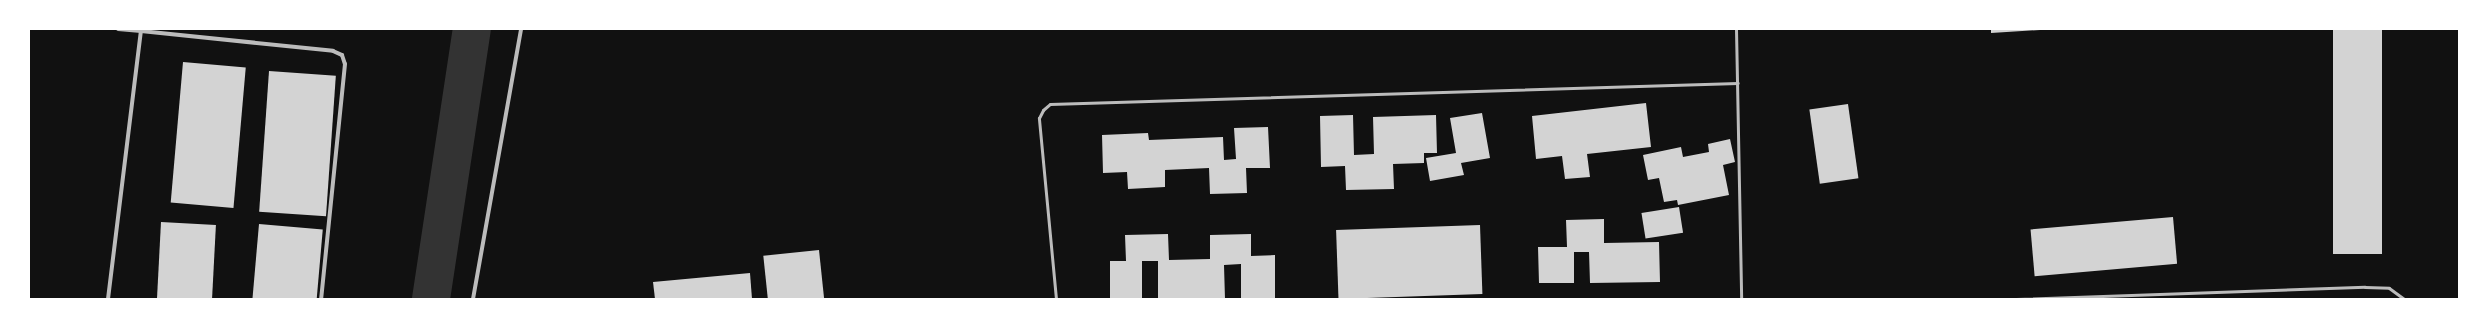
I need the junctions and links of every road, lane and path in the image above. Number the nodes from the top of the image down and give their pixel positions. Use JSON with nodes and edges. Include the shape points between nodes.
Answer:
{"nodes":[{"id":1,"x":118,"y":29,"type":"edge"},
{"id":2,"x":521,"y":29,"type":"edge"},
{"id":3,"x":1736,"y":29,"type":"edge"},
{"id":4,"x":141,"y":31,"type":"junction"},
{"id":5,"x":1738,"y":83,"type":"junction"},
{"id":6,"x":108,"y":299,"type":"edge"},
{"id":7,"x":321,"y":299,"type":"edge"},
{"id":8,"x":473,"y":299,"type":"edge"},
{"id":9,"x":1056,"y":299,"type":"edge"},
{"id":10,"x":1742,"y":299,"type":"edge"},
{"id":11,"x":2016,"y":299,"type":"edge"},
{"id":12,"x":2404,"y":299,"type":"edge"}],
"edges":[{"from":1,"to":4,"type":"street"},
{"from":2,"to":8,"type":"street"},
{"from":3,"to":5,"type":"lane"},
{"from":4,"to":6,"type":"street"},
{"from":4,"to":7,"type":"street","via":[[333,51],[342,55],[345,64]]},
{"from":5,"to":9,"type":"lane","via":[[1050,104],[1039,118]]},
{"from":5,"to":10,"type":"lane"},
{"from":11,"to":12,"type":"lane","via":[[2365,287],[2389,288]]}]}
